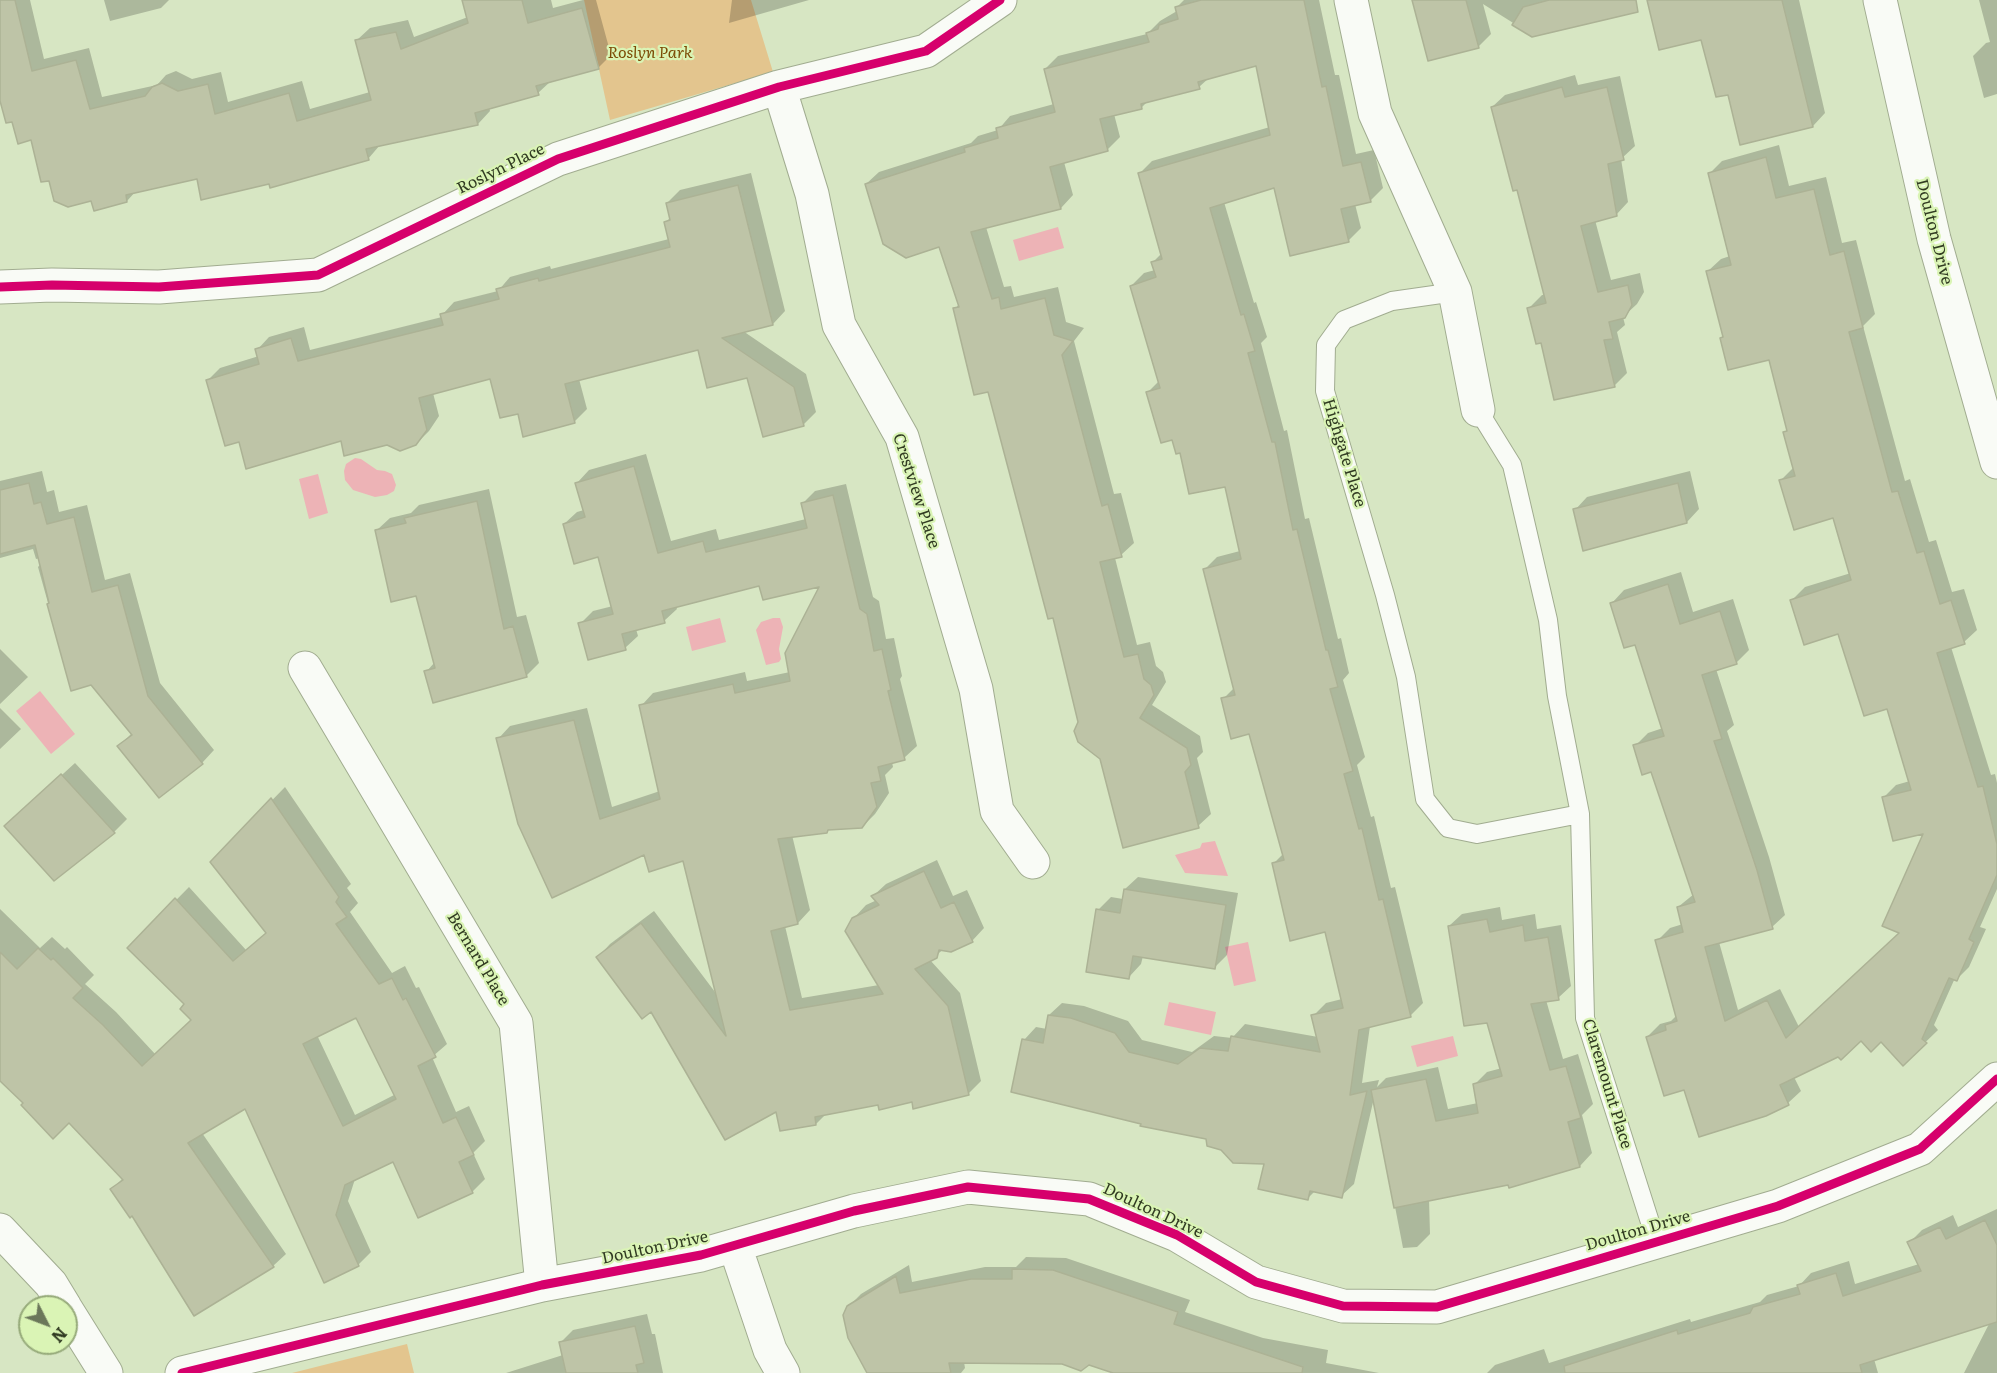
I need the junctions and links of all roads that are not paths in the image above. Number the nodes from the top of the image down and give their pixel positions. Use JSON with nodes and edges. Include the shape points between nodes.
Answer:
{"nodes":[{"id":1,"x":1000,"y":0,"type":"edge"},
{"id":2,"x":1351,"y":0,"type":"edge"},
{"id":3,"x":1880,"y":0,"type":"edge"},
{"id":4,"x":779,"y":87,"type":"junction"},
{"id":5,"x":0,"y":287,"type":"edge"},
{"id":6,"x":1455,"y":292,"type":"junction"},
{"id":7,"x":1478,"y":410,"type":"joint"},
{"id":8,"x":1997,"y":462,"type":"edge"},
{"id":9,"x":305,"y":668,"type":"dead end"},
{"id":10,"x":1580,"y":814,"type":"junction"},
{"id":11,"x":1033,"y":862,"type":"dead end"},
{"id":12,"x":1997,"y":1079,"type":"edge"},
{"id":13,"x":0,"y":1230,"type":"edge"},
{"id":14,"x":1656,"y":1241,"type":"junction"},
{"id":15,"x":735,"y":1245,"type":"junction"},
{"id":16,"x":542,"y":1285,"type":"junction"},
{"id":17,"x":57,"y":1295,"type":"edge"},
{"id":18,"x":78,"y":1329,"type":"edge"},
{"id":19,"x":106,"y":1373,"type":"edge"},
{"id":20,"x":182,"y":1373,"type":"edge"},
{"id":21,"x":783,"y":1373,"type":"edge"}],
"edges":[{"from":1,"to":4,"type":"street","name":"Roslyn Place","via":[[926,51]]},
{"from":2,"to":6,"type":"street","via":[[1375,113]]},
{"from":3,"to":8,"type":"street","name":"Doulton Drive","via":[[1934,239]]},
{"from":4,"to":5,"type":"street","name":"Roslyn Place","via":[[558,159],[318,275],[159,287]]},
{"from":4,"to":11,"type":"street","name":"Crestview Place","via":[[812,194],[839,325],[902,437],[976,689],[997,812]]},
{"from":6,"to":7,"type":"street"},
{"from":6,"to":10,"type":"lane","name":"Highgate Place","via":[[1392,301],[1344,320],[1326,345],[1325,391],[1406,677],[1425,799],[1448,828],[1477,834]]},
{"from":7,"to":10,"type":"lane","name":"Claremount Place","via":[[1512,465],[1548,620],[1557,696]]},
{"from":9,"to":16,"type":"street","name":"Bernard Place","via":[[516,1023]]},
{"from":10,"to":14,"type":"lane","name":"Claremount Place","via":[[1585,1018]]},
{"from":12,"to":14,"type":"street","name":"Doulton Drive","via":[[1920,1149],[1778,1206]]},
{"from":13,"to":17,"type":"street"},
{"from":14,"to":15,"type":"street","name":"Doulton Drive","via":[[1437,1307],[1343,1306],[1256,1282],[1177,1235],[1089,1199],[968,1187],[854,1211]]},
{"from":15,"to":16,"type":"street","name":"Doulton Drive"},
{"from":15,"to":21,"type":"street","via":[[770,1350]]},
{"from":16,"to":20,"type":"street","name":"Doulton Drive"},
{"from":18,"to":19,"type":"street"}]}
